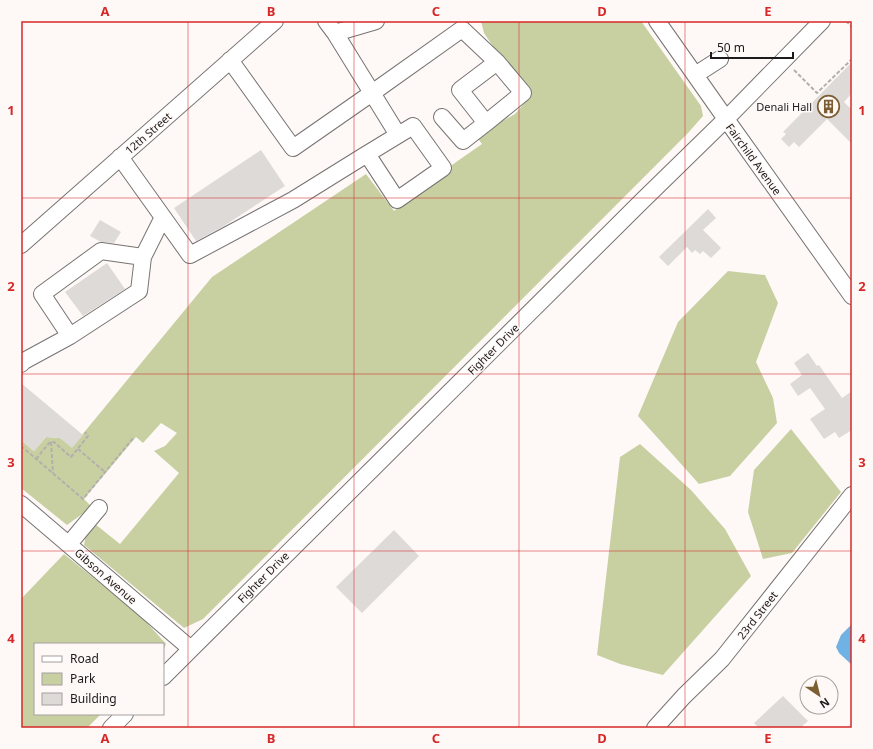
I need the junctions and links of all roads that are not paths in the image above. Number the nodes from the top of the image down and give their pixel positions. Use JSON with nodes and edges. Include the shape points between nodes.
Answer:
{"nodes":[{"id":1,"x":275,"y":21,"type":"edge"},
{"id":2,"x":376,"y":21,"type":"edge"},
{"id":3,"x":657,"y":21,"type":"edge"},
{"id":4,"x":822,"y":21,"type":"edge"},
{"id":5,"x":456,"y":25,"type":"edge"},
{"id":6,"x":330,"y":27,"type":"edge"},
{"id":7,"x":720,"y":59,"type":"dead end"},
{"id":8,"x":230,"y":60,"type":"junction"},
{"id":9,"x":497,"y":62,"type":"junction"},
{"id":10,"x":695,"y":75,"type":"junction"},
{"id":11,"x":372,"y":93,"type":"junction"},
{"id":12,"x":442,"y":117,"type":"dead end"},
{"id":13,"x":726,"y":120,"type":"junction"},
{"id":14,"x":486,"y":123,"type":"junction"},
{"id":15,"x":398,"y":135,"type":"junction"},
{"id":16,"x":367,"y":154,"type":"junction"},
{"id":17,"x":120,"y":157,"type":"junction"},
{"id":18,"x":163,"y":217,"type":"junction"},
{"id":19,"x":21,"y":245,"type":"edge"},
{"id":20,"x":143,"y":257,"type":"junction"},
{"id":21,"x":850,"y":288,"type":"edge"},
{"id":22,"x":70,"y":336,"type":"junction"},
{"id":23,"x":21,"y":364,"type":"edge"},
{"id":24,"x":852,"y":495,"type":"edge"},
{"id":25,"x":21,"y":504,"type":"edge"},
{"id":26,"x":99,"y":508,"type":"dead end"},
{"id":27,"x":69,"y":544,"type":"junction"},
{"id":28,"x":191,"y":649,"type":"junction"},
{"id":29,"x":164,"y":675,"type":"edge"},
{"id":30,"x":124,"y":715,"type":"edge"},
{"id":31,"x":111,"y":728,"type":"edge"},
{"id":32,"x":655,"y":728,"type":"edge"}],
"edges":[{"from":1,"to":8,"type":"street","name":"12th Street"},
{"from":2,"to":6,"type":"street"},
{"from":3,"to":10,"type":"street","name":"Fairchild Avenue"},
{"from":4,"to":13,"type":"street","name":"Fighter Drive"},
{"from":5,"to":9,"type":"street"},
{"from":5,"to":11,"type":"street"},
{"from":6,"to":11,"type":"street"},
{"from":7,"to":10,"type":"street"},
{"from":8,"to":11,"type":"street","via":[[293,148]]},
{"from":8,"to":17,"type":"street","name":"12th Street"},
{"from":9,"to":14,"type":"street","via":[[460,90]]},
{"from":9,"to":14,"type":"street","via":[[524,93]]},
{"from":10,"to":13,"type":"street","name":"Fairchild Avenue"},
{"from":11,"to":15,"type":"street"},
{"from":12,"to":14,"type":"street","via":[[463,141]]},
{"from":13,"to":21,"type":"street","name":"Fairchild Avenue"},
{"from":13,"to":28,"type":"street","name":"Fighter Drive"},
{"from":15,"to":16,"type":"street"},
{"from":15,"to":16,"type":"street","via":[[414,126],[443,168],[397,200]]},
{"from":16,"to":18,"type":"street","via":[[293,200],[190,255]]},
{"from":17,"to":18,"type":"street"},
{"from":17,"to":19,"type":"street","name":"12th Street"},
{"from":18,"to":20,"type":"street"},
{"from":20,"to":22,"type":"street","via":[[139,291]]},
{"from":20,"to":22,"type":"street","via":[[101,251],[42,294]]},
{"from":22,"to":23,"type":"street"},
{"from":24,"to":32,"type":"street","name":"23rd Street","via":[[722,659]]},
{"from":25,"to":27,"type":"street","name":"Gibson Avenue"},
{"from":26,"to":27,"type":"street"},
{"from":27,"to":28,"type":"street","name":"Gibson Avenue"},
{"from":28,"to":29,"type":"street","name":"Fighter Drive"},
{"from":30,"to":31,"type":"street"}]}
